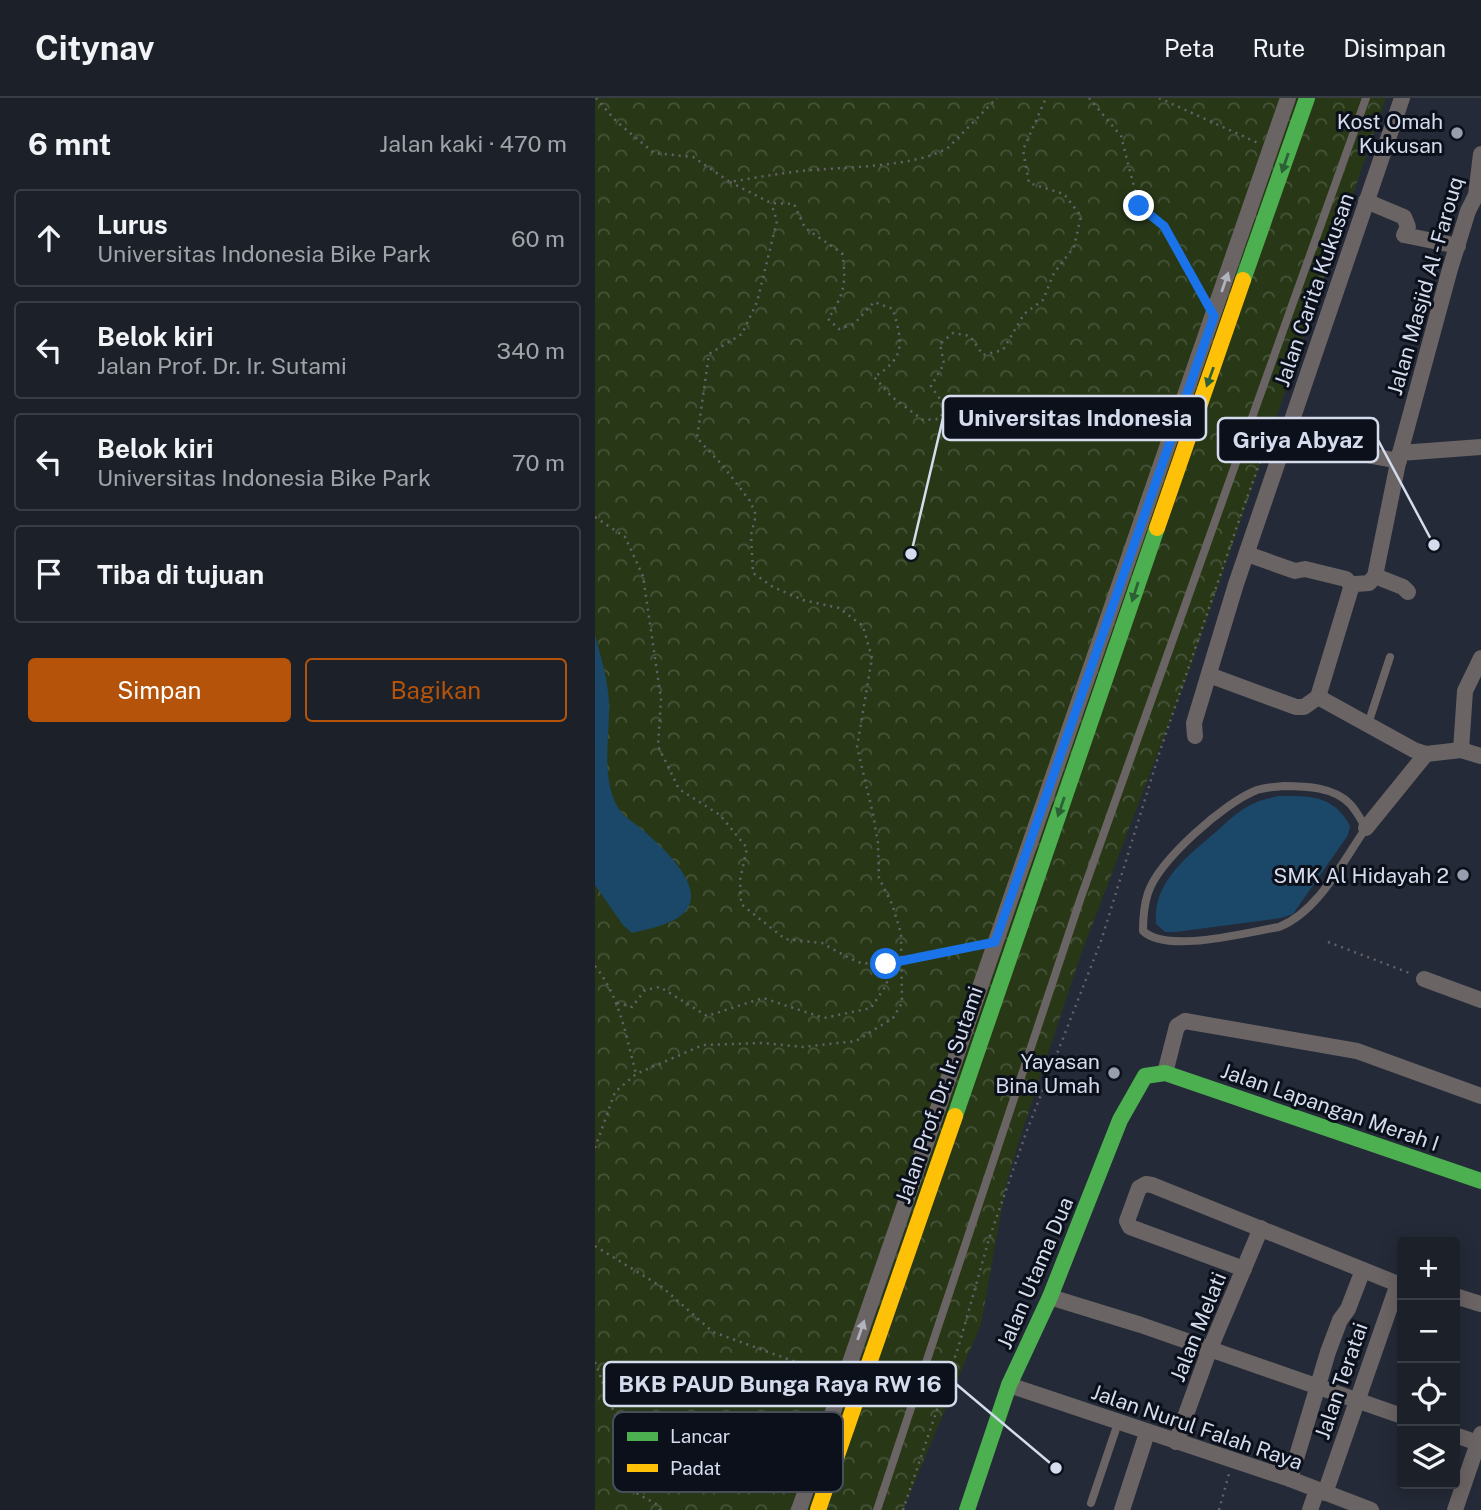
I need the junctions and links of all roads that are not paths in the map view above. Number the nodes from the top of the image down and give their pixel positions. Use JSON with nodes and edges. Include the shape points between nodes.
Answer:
{"nodes":[{"id":1,"x":1288,"y":98,"type":"edge"},
{"id":2,"x":1307,"y":98,"type":"edge"},
{"id":3,"x":1366,"y":98,"type":"edge"},
{"id":4,"x":1402,"y":98,"type":"edge"},
{"id":5,"x":1481,"y":154,"type":"edge"},
{"id":6,"x":1366,"y":201,"type":"junction"},
{"id":7,"x":1477,"y":202,"type":"edge"},
{"id":8,"x":1458,"y":246,"type":"junction"},
{"id":9,"x":1481,"y":447,"type":"edge"},
{"id":10,"x":1345,"y":450,"type":"dead end"},
{"id":11,"x":1399,"y":457,"type":"junction"},
{"id":12,"x":1247,"y":554,"type":"junction"},
{"id":13,"x":1375,"y":576,"type":"junction"},
{"id":14,"x":1352,"y":586,"type":"junction"},
{"id":15,"x":1408,"y":592,"type":"dead end"},
{"id":16,"x":1389,"y":657,"type":"dead end"},
{"id":17,"x":1481,"y":658,"type":"edge"},
{"id":18,"x":1209,"y":675,"type":"junction"},
{"id":19,"x":1318,"y":697,"type":"junction"},
{"id":20,"x":1368,"y":724,"type":"junction"},
{"id":21,"x":1195,"y":736,"type":"dead end"},
{"id":22,"x":1461,"y":750,"type":"junction"},
{"id":23,"x":1426,"y":754,"type":"junction"},
{"id":24,"x":1481,"y":756,"type":"edge"},
{"id":25,"x":1366,"y":828,"type":"junction"},
{"id":26,"x":1425,"y":979,"type":"road end"},
{"id":27,"x":1481,"y":1000,"type":"edge"},
{"id":28,"x":1165,"y":1073,"type":"junction"},
{"id":29,"x":1481,"y":1096,"type":"edge"},
{"id":30,"x":1481,"y":1181,"type":"edge"},
{"id":31,"x":1261,"y":1228,"type":"junction"},
{"id":32,"x":1244,"y":1269,"type":"junction"},
{"id":33,"x":1363,"y":1270,"type":"junction"},
{"id":34,"x":1397,"y":1281,"type":"edge"},
{"id":35,"x":1397,"y":1290,"type":"edge"},
{"id":36,"x":1050,"y":1297,"type":"junction"},
{"id":37,"x":1460,"y":1298,"type":"edge"},
{"id":38,"x":1481,"y":1304,"type":"edge"},
{"id":39,"x":1209,"y":1350,"type":"junction"},
{"id":40,"x":1009,"y":1385,"type":"junction"},
{"id":41,"x":1319,"y":1386,"type":"junction"},
{"id":42,"x":1357,"y":1399,"type":"junction"},
{"id":43,"x":833,"y":1412,"type":"edge"},
{"id":44,"x":1397,"y":1414,"type":"edge"},
{"id":45,"x":1118,"y":1423,"type":"junction"},
{"id":46,"x":1147,"y":1433,"type":"junction"},
{"id":47,"x":1460,"y":1436,"type":"edge"},
{"id":48,"x":843,"y":1438,"type":"edge"},
{"id":49,"x":1479,"y":1439,"type":"edge"},
{"id":50,"x":1176,"y":1442,"type":"junction"},
{"id":51,"x":1290,"y":1479,"type":"junction"},
{"id":52,"x":1321,"y":1491,"type":"junction"},
{"id":53,"x":805,"y":1492,"type":"edge"},
{"id":54,"x":824,"y":1492,"type":"edge"},
{"id":55,"x":1091,"y":1503,"type":"dead end"},
{"id":56,"x":799,"y":1510,"type":"edge"},
{"id":57,"x":818,"y":1510,"type":"edge"},
{"id":58,"x":877,"y":1510,"type":"edge"},
{"id":59,"x":967,"y":1510,"type":"edge"},
{"id":60,"x":1122,"y":1510,"type":"edge"},
{"id":61,"x":1310,"y":1510,"type":"edge"},
{"id":62,"x":1371,"y":1510,"type":"edge"},
{"id":63,"x":1455,"y":1510,"type":"edge"}],
"edges":[{"from":43,"to":1,"type":"street","name":"Jalan Prof. Dr. Ir. Sutami","one_way":true},
{"from":2,"to":48,"type":"street","name":"Jalan Prof. Dr. Ir. Sutami","one_way":true},
{"from":3,"to":58,"type":"lane","via":[[1080,900]]},
{"from":4,"to":6,"type":"street","name":"Jalan Carita Kukusan"},
{"from":5,"to":7,"type":"street","name":"Jalan Masjid Al - Farouq"},
{"from":6,"to":8,"type":"street","via":[[1404,217],[1408,227],[1404,235]]},
{"from":6,"to":12,"type":"street","name":"Jalan Carita Kukusan"},
{"from":7,"to":8,"type":"street","name":"Jalan Masjid Al - Farouq","via":[[1468,211]]},
{"from":8,"to":11,"type":"street","name":"Jalan Masjid Al - Farouq"},
{"from":9,"to":11,"type":"street"},
{"from":10,"to":11,"type":"street"},
{"from":11,"to":13,"type":"street","name":"Jalan Masjid Al - Farouq"},
{"from":12,"to":14,"type":"street","via":[[1295,571],[1305,569],[1346,579]]},
{"from":12,"to":18,"type":"street","name":"Jalan Carita Kukusan"},
{"from":13,"to":14,"type":"street","via":[[1369,583]]},
{"from":13,"to":15,"type":"street"},
{"from":14,"to":19,"type":"street"},
{"from":16,"to":20,"type":"lane"},
{"from":17,"to":22,"type":"street","via":[[1465,691]]},
{"from":18,"to":19,"type":"street","via":[[1296,707]]},
{"from":18,"to":21,"type":"street","name":"Jalan Carita Kukusan","via":[[1194,723]]},
{"from":19,"to":20,"type":"street"},
{"from":20,"to":23,"type":"street"},
{"from":22,"to":23,"type":"street"},
{"from":22,"to":24,"type":"street"},
{"from":23,"to":25,"type":"street"},
{"from":25,"to":25,"type":"lane","via":[[1350,804],[1336,795],[1309,786],[1259,789],[1215,816],[1170,859],[1148,892],[1143,931],[1167,941],[1188,941],[1293,921],[1309,909]]},
{"from":26,"to":27,"type":"street"},
{"from":28,"to":29,"type":"street","via":[[1177,1026],[1185,1021],[1357,1051]]},
{"from":28,"to":30,"type":"street","name":"Jalan Lapangan Merah I"},
{"from":28,"to":36,"type":"street","name":"Jalan Utama Dua","via":[[1145,1076],[1120,1120]]},
{"from":31,"to":32,"type":"street","name":"Jalan Melati"},
{"from":31,"to":32,"type":"street","via":[[1151,1185],[1139,1188],[1127,1221],[1130,1227]]},
{"from":31,"to":33,"type":"street"},
{"from":32,"to":39,"type":"street","name":"Jalan Melati"},
{"from":33,"to":34,"type":"street"},
{"from":33,"to":41,"type":"street","via":[[1340,1320]]},
{"from":35,"to":42,"type":"street","name":"Jalan Teratai"},
{"from":36,"to":39,"type":"street"},
{"from":36,"to":40,"type":"street","name":"Jalan Utama Dua"},
{"from":37,"to":38,"type":"street"},
{"from":39,"to":41,"type":"street"},
{"from":39,"to":50,"type":"street","name":"Jalan Melati"},
{"from":40,"to":45,"type":"street","name":"Jalan Nurul Falah Raya"},
{"from":40,"to":59,"type":"street","name":"Jalan Utama Dua"},
{"from":41,"to":42,"type":"street"},
{"from":41,"to":51,"type":"street"},
{"from":42,"to":44,"type":"street"},
{"from":42,"to":52,"type":"street","name":"Jalan Teratai"},
{"from":45,"to":46,"type":"street","name":"Jalan Nurul Falah Raya"},
{"from":45,"to":55,"type":"lane"},
{"from":46,"to":50,"type":"street","name":"Jalan Nurul Falah Raya"},
{"from":46,"to":60,"type":"street"},
{"from":47,"to":49,"type":"street"},
{"from":49,"to":63,"type":"street"},
{"from":50,"to":51,"type":"street","name":"Jalan Nurul Falah Raya"},
{"from":51,"to":52,"type":"street","name":"Jalan Nurul Falah Raya"},
{"from":52,"to":61,"type":"street","name":"Jalan Teratai"},
{"from":52,"to":62,"type":"street","name":"Jalan Nurul Falah Raya"},
{"from":56,"to":53,"type":"street","name":"Jalan Prof. Dr. Ir. Sutami","one_way":true},
{"from":54,"to":57,"type":"street","name":"Jalan Prof. Dr. Ir. Sutami","one_way":true}]}
